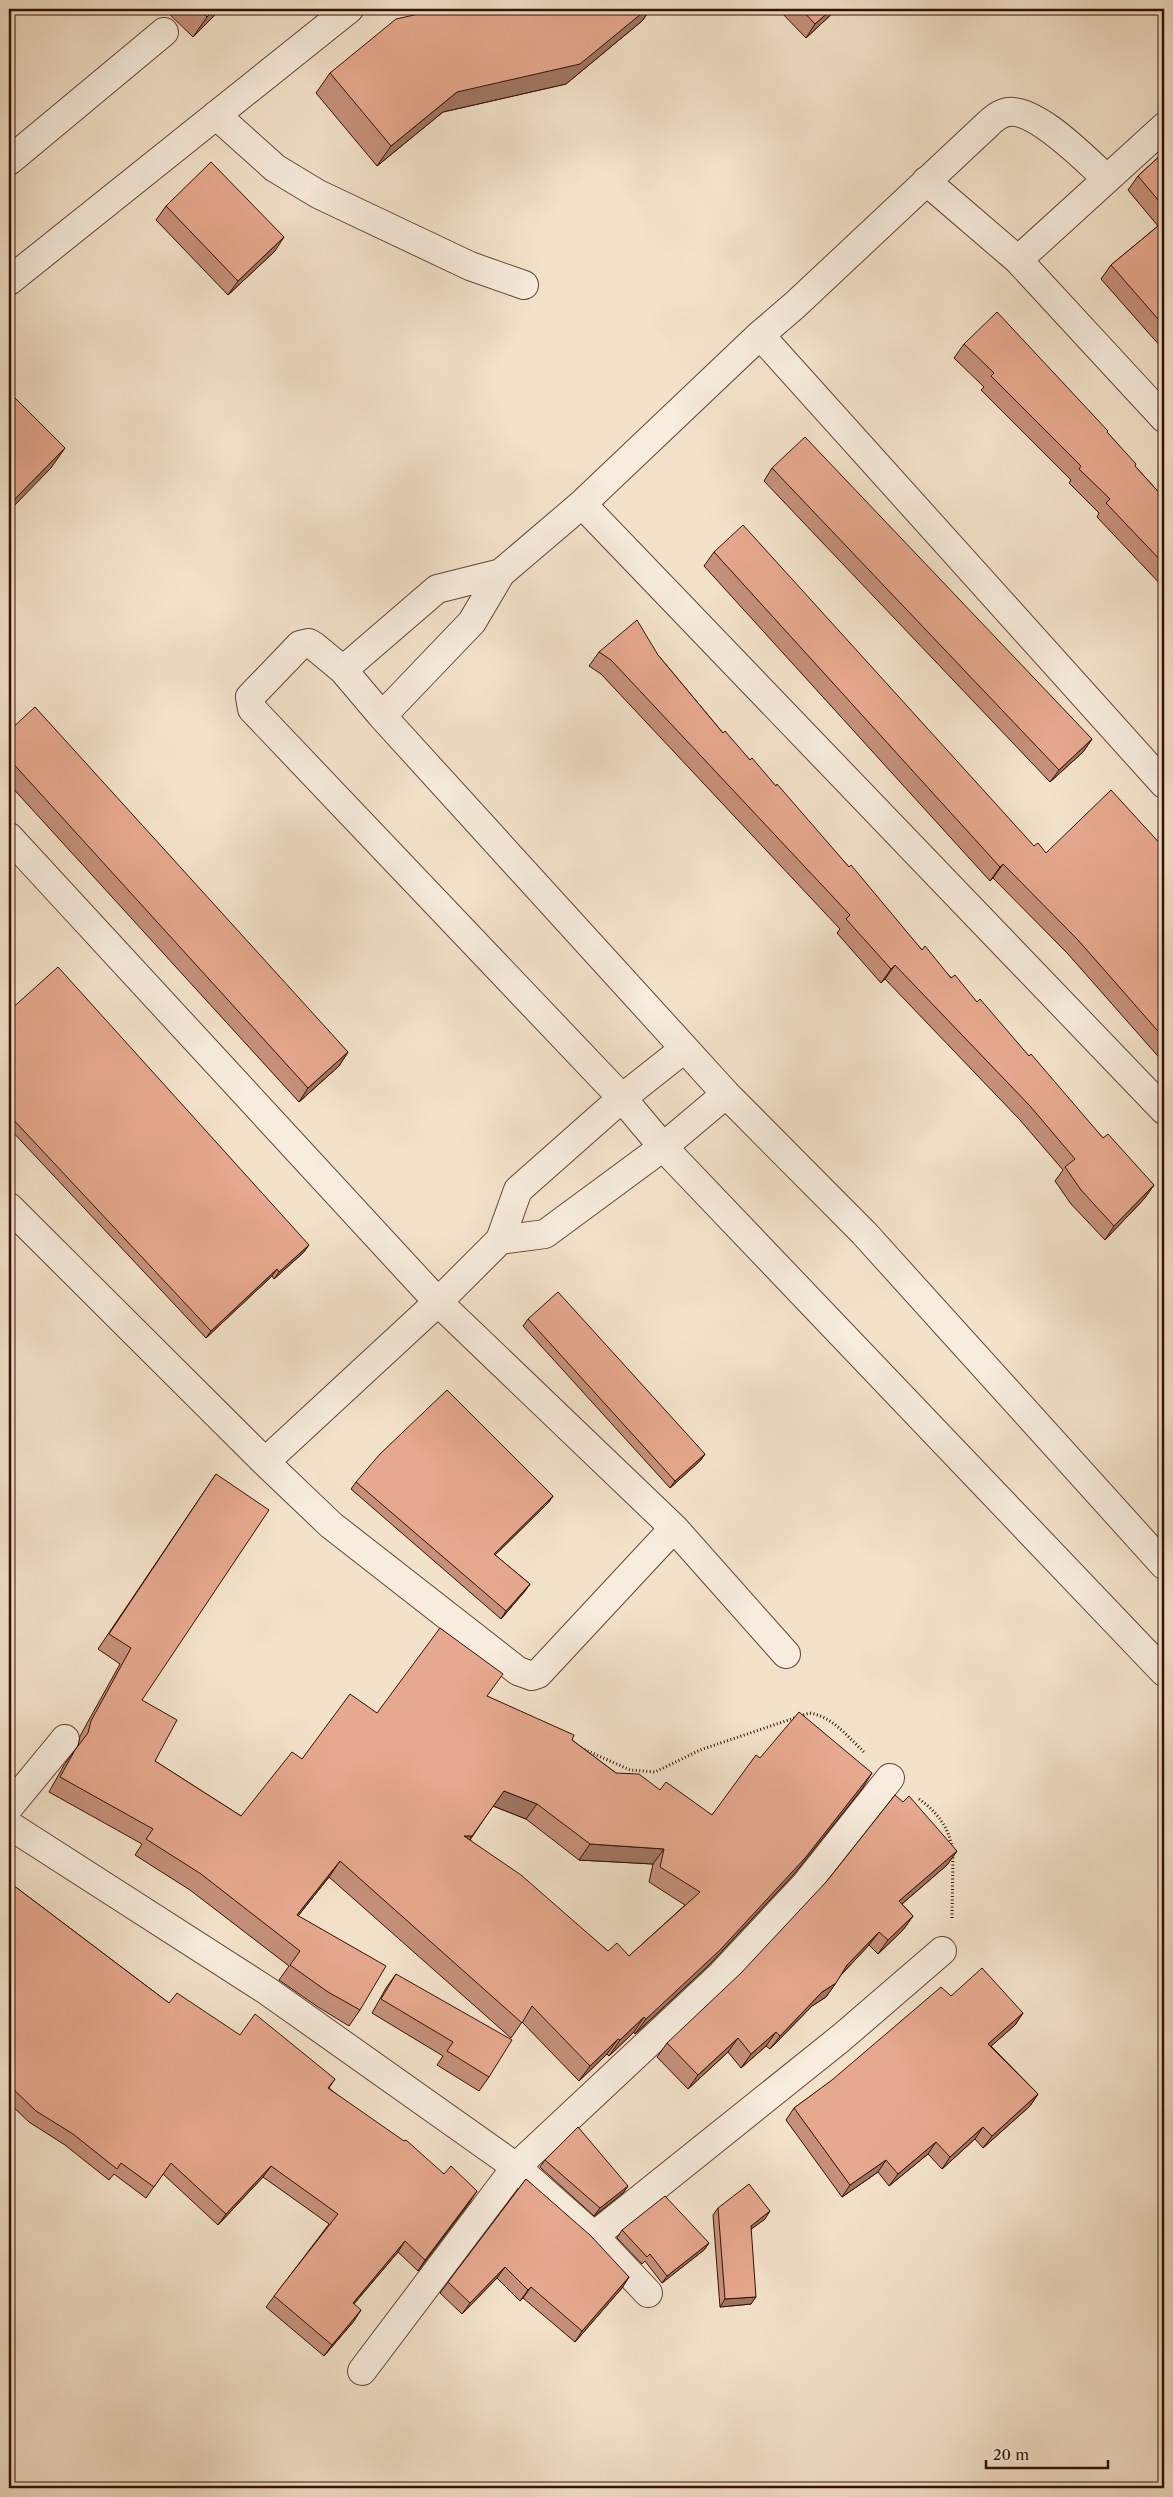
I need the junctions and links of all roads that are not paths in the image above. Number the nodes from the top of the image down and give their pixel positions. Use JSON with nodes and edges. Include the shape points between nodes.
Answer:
{"nodes":[{"id":1,"x":349,"y":9,"type":"edge"},
{"id":2,"x":164,"y":32,"type":"dead end"},
{"id":3,"x":216,"y":115,"type":"junction"},
{"id":4,"x":1164,"y":127,"type":"edge"},
{"id":5,"x":9,"y":160,"type":"edge"},
{"id":6,"x":1108,"y":179,"type":"junction"},
{"id":7,"x":926,"y":181,"type":"junction"},
{"id":8,"x":1018,"y":260,"type":"junction"},
{"id":9,"x":9,"y":281,"type":"edge"},
{"id":10,"x":524,"y":285,"type":"dead end"},
{"id":11,"x":760,"y":334,"type":"junction"},
{"id":12,"x":1164,"y":418,"type":"edge"},
{"id":13,"x":582,"y":504,"type":"junction"},
{"id":14,"x":501,"y":573,"type":"junction"},
{"id":15,"x":343,"y":670,"type":"junction"},
{"id":16,"x":382,"y":716,"type":"junction"},
{"id":17,"x":1164,"y":784,"type":"edge"},
{"id":18,"x":9,"y":837,"type":"edge"},
{"id":19,"x":684,"y":1049,"type":"junction"},
{"id":20,"x":726,"y":1094,"type":"junction"},
{"id":21,"x":622,"y":1098,"type":"junction"},
{"id":22,"x":1164,"y":1110,"type":"edge"},
{"id":23,"x":663,"y":1147,"type":"junction"},
{"id":24,"x":11,"y":1213,"type":"edge"},
{"id":25,"x":500,"y":1240,"type":"junction"},
{"id":26,"x":438,"y":1302,"type":"junction"},
{"id":27,"x":265,"y":1462,"type":"junction"},
{"id":28,"x":674,"y":1528,"type":"junction"},
{"id":29,"x":1164,"y":1565,"type":"edge"},
{"id":30,"x":786,"y":1654,"type":"dead end"},
{"id":31,"x":1164,"y":1672,"type":"edge"},
{"id":32,"x":66,"y":1739,"type":"dead end"},
{"id":33,"x":890,"y":1778,"type":"road end"},
{"id":34,"x":9,"y":1807,"type":"edge"},
{"id":35,"x":9,"y":1825,"type":"edge"},
{"id":36,"x":942,"y":1951,"type":"road end"},
{"id":37,"x":516,"y":2167,"type":"junction"},
{"id":38,"x":594,"y":2236,"type":"junction"},
{"id":39,"x":648,"y":2293,"type":"dead end"},
{"id":40,"x":362,"y":2371,"type":"dead end"}],
"edges":[{"from":1,"to":3,"type":"street"},
{"from":2,"to":5,"type":"street"},
{"from":3,"to":9,"type":"street"},
{"from":3,"to":10,"type":"street","via":[[275,168],[318,194],[470,266]]},
{"from":4,"to":6,"type":"street"},
{"from":6,"to":7,"type":"street","via":[[1048,127],[1028,115],[1004,112]]},
{"from":6,"to":8,"type":"street"},
{"from":7,"to":8,"type":"street"},
{"from":7,"to":11,"type":"street"},
{"from":8,"to":12,"type":"street"},
{"from":11,"to":13,"type":"street"},
{"from":11,"to":17,"type":"street"},
{"from":13,"to":14,"type":"street"},
{"from":13,"to":22,"type":"street"},
{"from":14,"to":15,"type":"street","via":[[437,589]]},
{"from":14,"to":16,"type":"street","via":[[472,622]]},
{"from":15,"to":16,"type":"street"},
{"from":15,"to":21,"type":"street","via":[[309,643],[300,645],[250,697],[250,704]]},
{"from":16,"to":19,"type":"street"},
{"from":18,"to":26,"type":"street"},
{"from":19,"to":20,"type":"street"},
{"from":19,"to":21,"type":"street"},
{"from":20,"to":23,"type":"street"},
{"from":20,"to":29,"type":"street","via":[[864,1233]]},
{"from":21,"to":23,"type":"street"},
{"from":21,"to":25,"type":"street","via":[[518,1190]]},
{"from":23,"to":25,"type":"street","via":[[545,1234]]},
{"from":23,"to":31,"type":"street"},
{"from":24,"to":27,"type":"street"},
{"from":25,"to":26,"type":"street"},
{"from":26,"to":27,"type":"street"},
{"from":26,"to":28,"type":"street"},
{"from":27,"to":28,"type":"street","via":[[331,1525],[510,1665],[532,1676],[557,1656]]},
{"from":28,"to":30,"type":"street"},
{"from":32,"to":34,"type":"street"},
{"from":33,"to":37,"type":"street","via":[[806,1884],[720,1976]]},
{"from":35,"to":37,"type":"street","via":[[266,1990]]},
{"from":36,"to":38,"type":"street","via":[[841,2038]]},
{"from":37,"to":38,"type":"street"},
{"from":37,"to":40,"type":"street"},
{"from":38,"to":39,"type":"street"}]}
